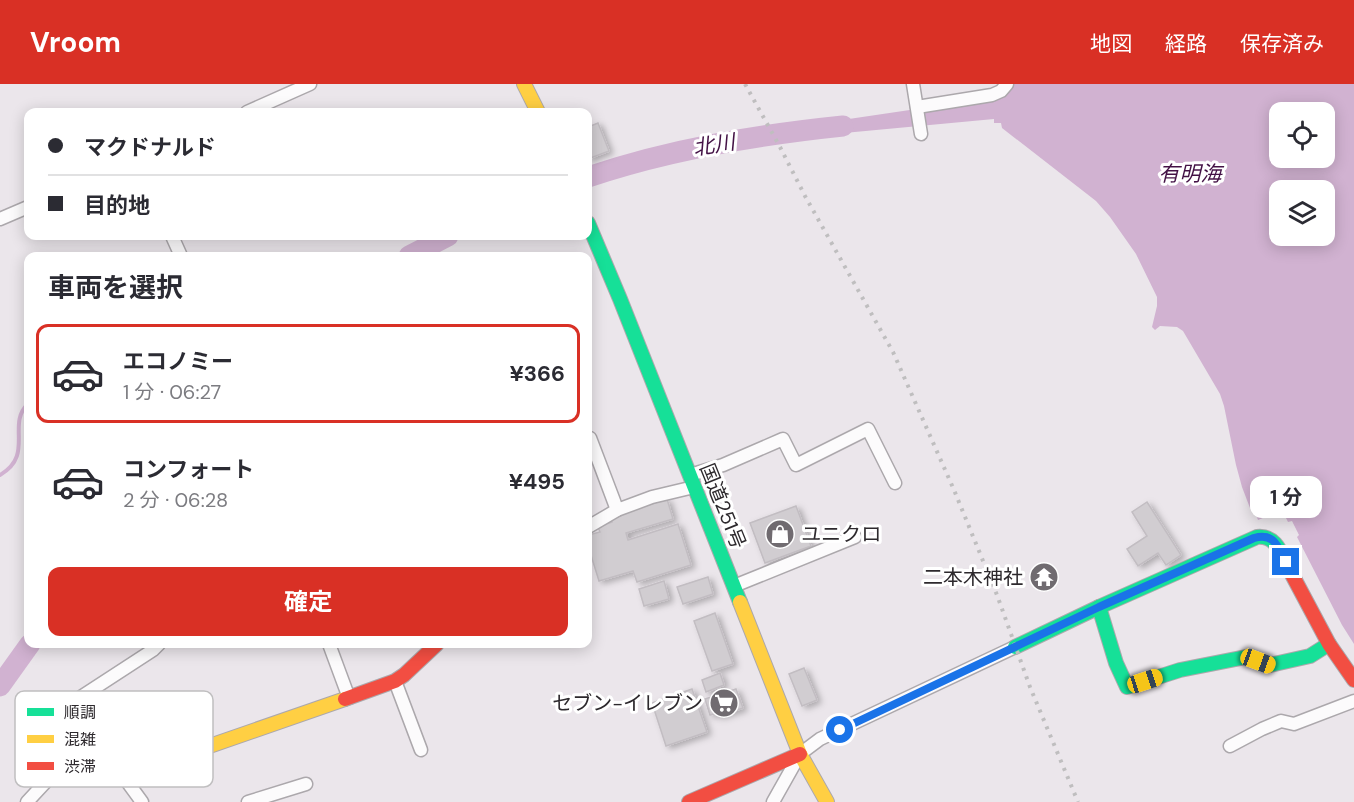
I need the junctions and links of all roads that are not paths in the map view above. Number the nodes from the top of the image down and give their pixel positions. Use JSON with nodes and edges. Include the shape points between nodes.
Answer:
{"nodes":[{"id":1,"x":310,"y":84,"type":"edge"},
{"id":2,"x":524,"y":84,"type":"edge"},
{"id":3,"x":913,"y":84,"type":"edge"},
{"id":4,"x":1007,"y":84,"type":"edge"},
{"id":5,"x":990,"y":90,"type":"edge"},
{"id":6,"x":917,"y":107,"type":"junction"},
{"id":7,"x":257,"y":108,"type":"edge"},
{"id":8,"x":536,"y":108,"type":"edge"},
{"id":9,"x":921,"y":134,"type":"dead end"},
{"id":10,"x":24,"y":209,"type":"edge"},
{"id":11,"x":0,"y":219,"type":"edge"},
{"id":12,"x":592,"y":232,"type":"edge"},
{"id":13,"x":592,"y":443,"type":"edge"},
{"id":14,"x":592,"y":443,"type":"edge"},
{"id":15,"x":692,"y":481,"type":"junction"},
{"id":16,"x":895,"y":483,"type":"dead end"},
{"id":17,"x":617,"y":510,"type":"junction"},
{"id":18,"x":592,"y":525,"type":"edge"},
{"id":19,"x":855,"y":537,"type":"dead end"},
{"id":20,"x":734,"y":586,"type":"junction"},
{"id":21,"x":1099,"y":607,"type":"junction"},
{"id":22,"x":1329,"y":644,"type":"junction"},
{"id":23,"x":1016,"y":647,"type":"joint"},
{"id":24,"x":155,"y":648,"type":"edge"},
{"id":25,"x":330,"y":648,"type":"edge"},
{"id":26,"x":433,"y":648,"type":"edge"},
{"id":27,"x":1354,"y":680,"type":"edge"},
{"id":28,"x":395,"y":681,"type":"junction"},
{"id":29,"x":90,"y":691,"type":"edge"},
{"id":30,"x":349,"y":698,"type":"junction"},
{"id":31,"x":1354,"y":701,"type":"edge"},
{"id":32,"x":213,"y":745,"type":"edge"},
{"id":33,"x":1230,"y":746,"type":"dead end"},
{"id":34,"x":421,"y":750,"type":"dead end"},
{"id":35,"x":800,"y":754,"type":"junction"},
{"id":36,"x":306,"y":784,"type":"dead end"},
{"id":37,"x":41,"y":787,"type":"edge"},
{"id":38,"x":131,"y":787,"type":"edge"},
{"id":39,"x":27,"y":802,"type":"edge"},
{"id":40,"x":142,"y":802,"type":"edge"},
{"id":41,"x":248,"y":802,"type":"edge"},
{"id":42,"x":689,"y":802,"type":"edge"},
{"id":43,"x":773,"y":802,"type":"edge"},
{"id":44,"x":827,"y":802,"type":"edge"}],
"edges":[{"from":1,"to":7,"type":"street"},
{"from":2,"to":8,"type":"main road"},
{"from":3,"to":6,"type":"street"},
{"from":4,"to":5,"type":"street","via":[[1001,91]]},
{"from":5,"to":6,"type":"street"},
{"from":6,"to":9,"type":"street"},
{"from":10,"to":11,"type":"street"},
{"from":12,"to":15,"type":"main road","name":"国道251号"},
{"from":13,"to":17,"type":"street"},
{"from":14,"to":17,"type":"street"},
{"from":15,"to":16,"type":"street","via":[[783,438],[796,465],[868,429]]},
{"from":15,"to":17,"type":"street"},
{"from":15,"to":20,"type":"main road","name":"国道251号"},
{"from":17,"to":18,"type":"street"},
{"from":19,"to":20,"type":"street"},
{"from":20,"to":35,"type":"main road","name":"国道251号"},
{"from":21,"to":22,"type":"main road","via":[[1127,687],[1180,670],[1246,657],[1270,665],[1310,656]]},
{"from":21,"to":22,"type":"main road","via":[[1263,536],[1275,542]]},
{"from":21,"to":23,"type":"main road"},
{"from":22,"to":27,"type":"main road"},
{"from":23,"to":35,"type":"street","via":[[820,739]]},
{"from":24,"to":29,"type":"street"},
{"from":25,"to":30,"type":"street"},
{"from":26,"to":28,"type":"main road"},
{"from":28,"to":30,"type":"main road"},
{"from":28,"to":34,"type":"street"},
{"from":30,"to":32,"type":"main road"},
{"from":31,"to":33,"type":"street","via":[[1294,724],[1281,721]]},
{"from":35,"to":42,"type":"main road"},
{"from":35,"to":43,"type":"street"},
{"from":35,"to":44,"type":"main road","name":"国道251号"},
{"from":36,"to":41,"type":"street"},
{"from":37,"to":39,"type":"street"},
{"from":38,"to":40,"type":"street"}]}
